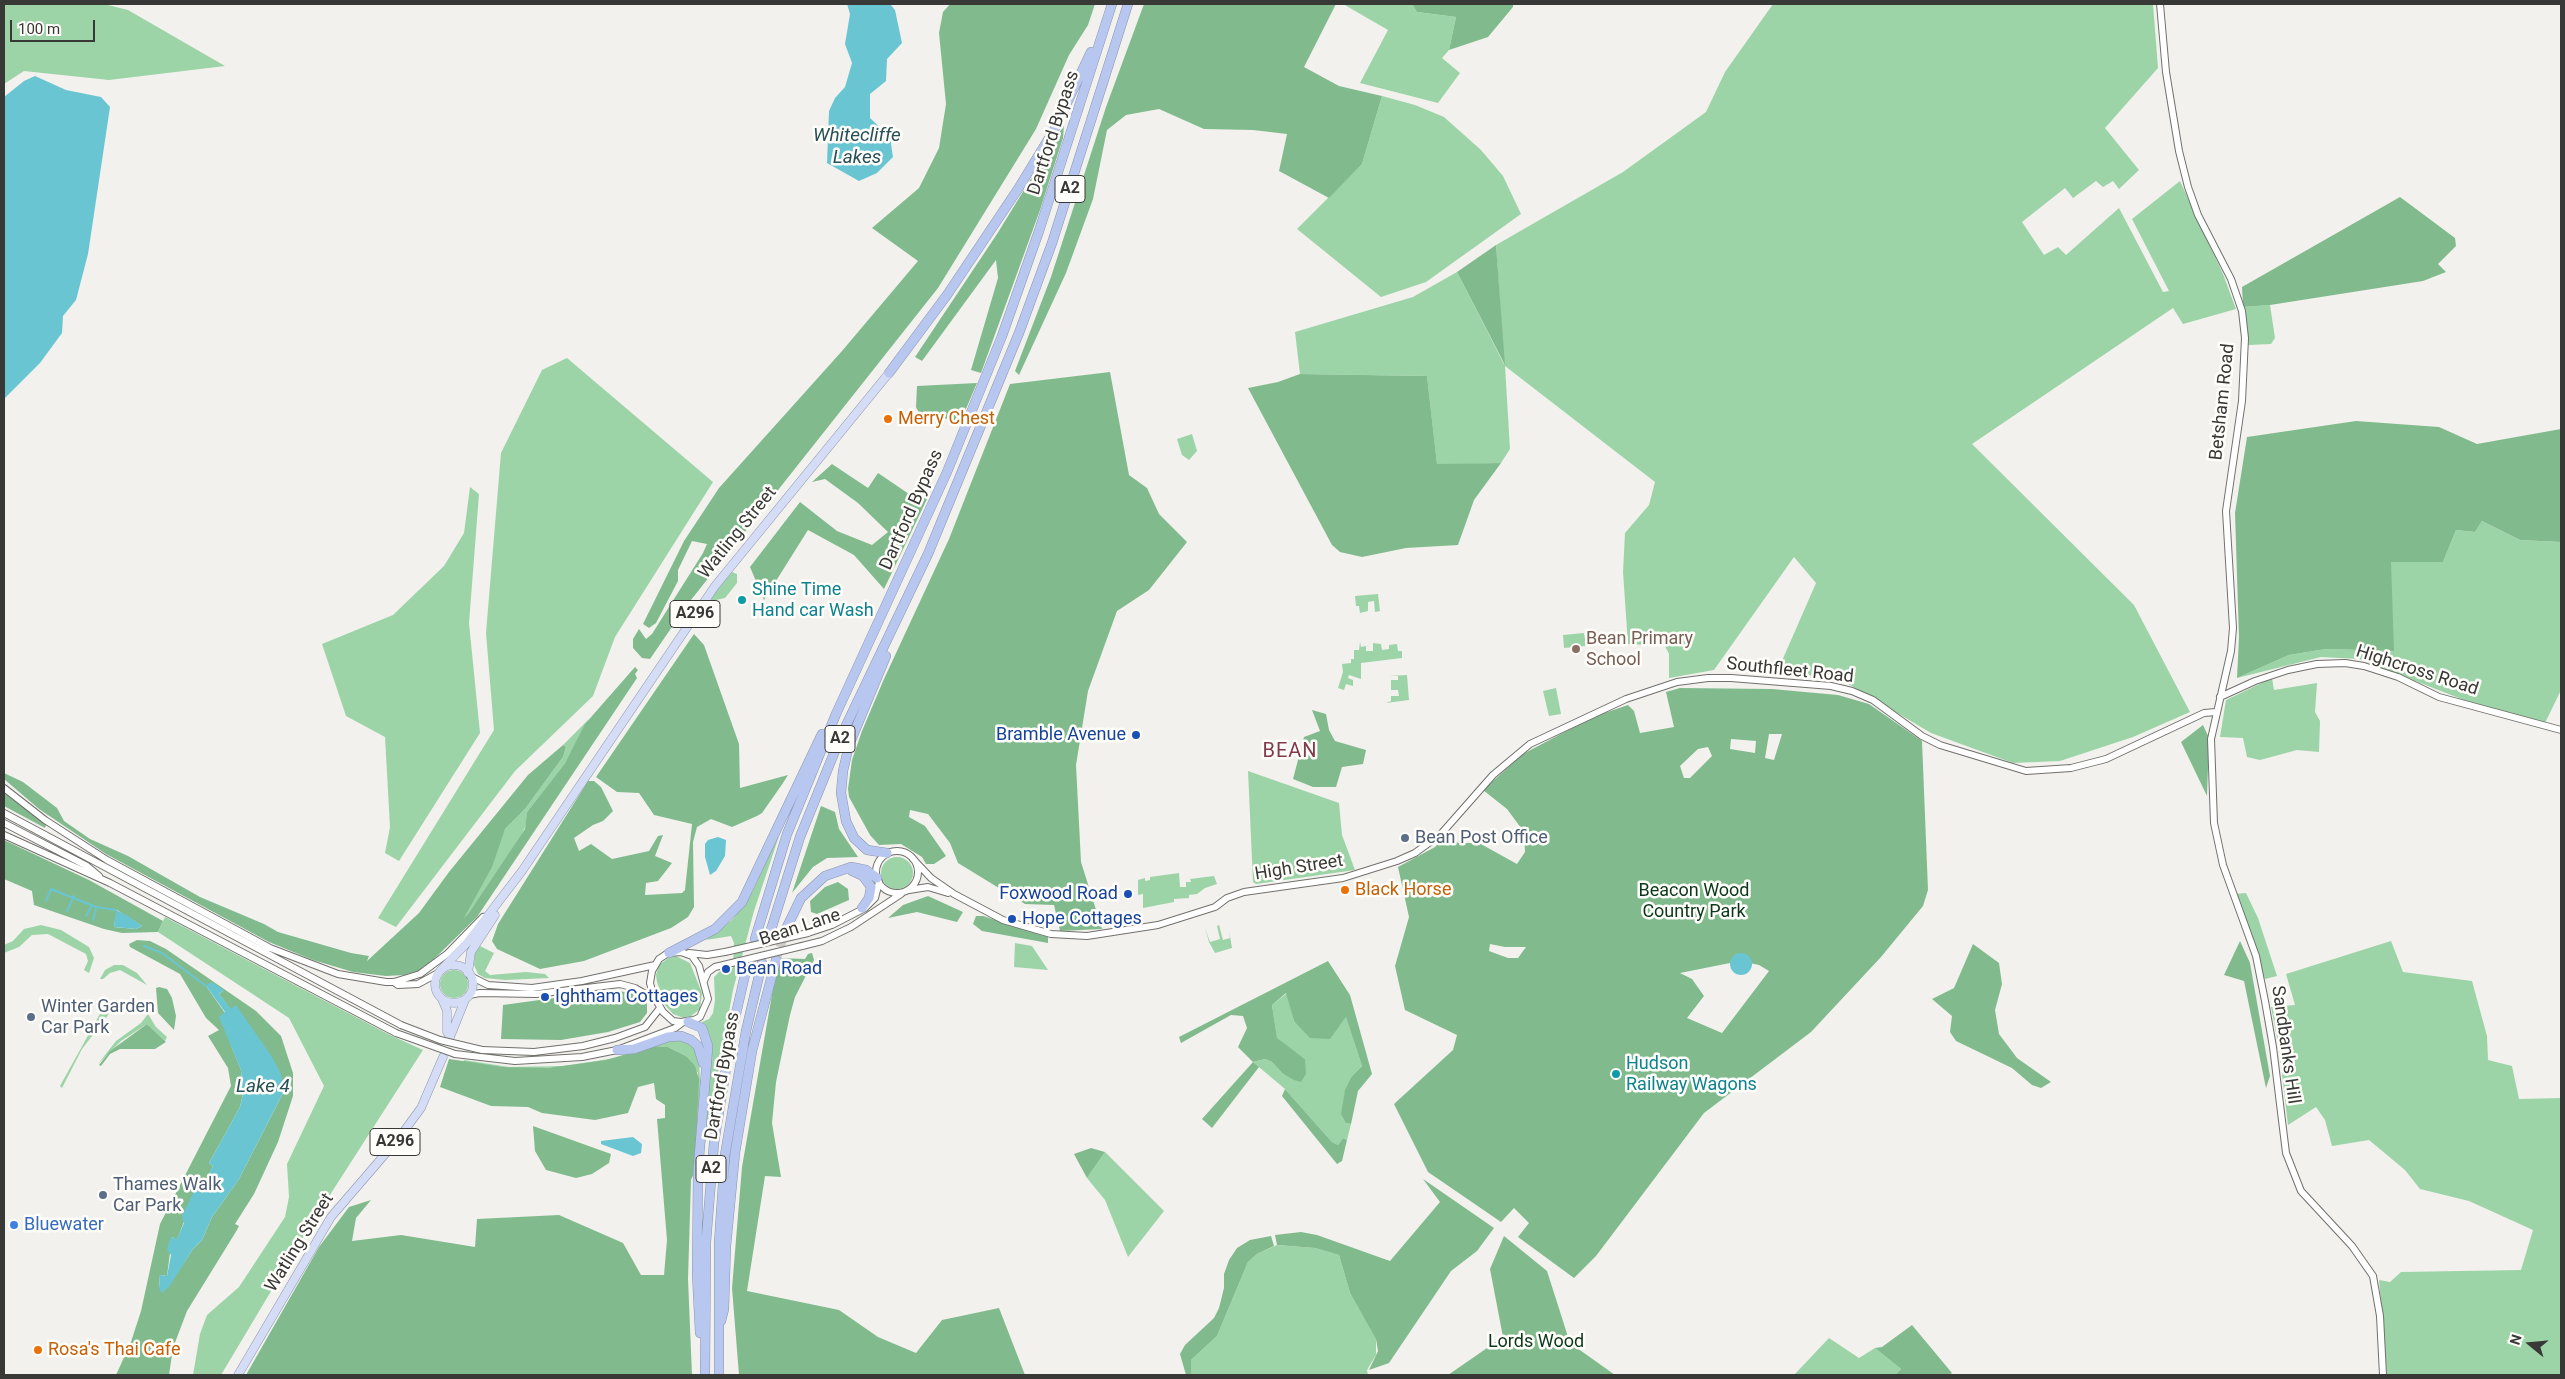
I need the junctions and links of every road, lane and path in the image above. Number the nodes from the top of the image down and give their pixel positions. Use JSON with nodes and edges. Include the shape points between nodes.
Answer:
{"nodes":[{"id":1,"x":1111,"y":4,"type":"edge"},
{"id":2,"x":1128,"y":4,"type":"edge"},
{"id":3,"x":2160,"y":4,"type":"edge"},
{"id":4,"x":889,"y":372,"type":"joint"},
{"id":5,"x":928,"y":554,"type":"junction"},
{"id":6,"x":2224,"y":683,"type":"junction"},
{"id":7,"x":2235,"y":690,"type":"junction"},
{"id":8,"x":2220,"y":697,"type":"junction"},
{"id":9,"x":2216,"y":712,"type":"junction"},
{"id":10,"x":836,"y":714,"type":"junction"},
{"id":11,"x":2561,"y":730,"type":"edge"},
{"id":12,"x":4,"y":788,"type":"edge"},
{"id":13,"x":4,"y":813,"type":"edge"},
{"id":14,"x":4,"y":823,"type":"edge"},
{"id":15,"x":4,"y":834,"type":"edge"},
{"id":16,"x":887,"y":853,"type":"junction"},
{"id":17,"x":913,"y":859,"type":"junction"},
{"id":18,"x":1390,"y":864,"type":"joint"},
{"id":19,"x":843,"y":869,"type":"junction"},
{"id":20,"x":522,"y":871,"type":"junction"},
{"id":21,"x":878,"y":880,"type":"junction"},
{"id":22,"x":110,"y":883,"type":"junction"},
{"id":23,"x":907,"y":891,"type":"junction"},
{"id":24,"x":954,"y":894,"type":"junction"},
{"id":25,"x":862,"y":908,"type":"junction"},
{"id":26,"x":785,"y":932,"type":"tunnel mouth"},
{"id":27,"x":769,"y":936,"type":"dead end"},
{"id":28,"x":755,"y":939,"type":"dead end"},
{"id":29,"x":669,"y":953,"type":"junction"},
{"id":30,"x":685,"y":953,"type":"junction"},
{"id":31,"x":776,"y":960,"type":"tunnel mouth"},
{"id":32,"x":762,"y":963,"type":"dead end"},
{"id":33,"x":655,"y":965,"type":"junction"},
{"id":34,"x":747,"y":966,"type":"dead end"},
{"id":35,"x":440,"y":972,"type":"junction"},
{"id":36,"x":469,"y":974,"type":"junction"},
{"id":37,"x":704,"y":981,"type":"junction"},
{"id":38,"x":394,"y":982,"type":"junction"},
{"id":39,"x":468,"y":997,"type":"junction"},
{"id":40,"x":442,"y":999,"type":"junction"},
{"id":41,"x":660,"y":1008,"type":"junction"},
{"id":42,"x":686,"y":1022,"type":"junction"},
{"id":43,"x":617,"y":1050,"type":"junction"},
{"id":44,"x":443,"y":1057,"type":"dead end"},
{"id":45,"x":705,"y":1071,"type":"junction"},
{"id":46,"x":718,"y":1336,"type":"junction"},
{"id":47,"x":238,"y":1375,"type":"edge"},
{"id":48,"x":704,"y":1375,"type":"edge"},
{"id":49,"x":719,"y":1375,"type":"edge"},
{"id":50,"x":2383,"y":1375,"type":"edge"}],
"edges":[{"from":1,"to":4,"type":"highway","number":"A2","via":[[1088,61],[1054,130],[947,295]]},
{"from":1,"to":10,"type":"highway","name":"Dartford Bypass","number":"A2","via":[[1039,231],[988,371],[915,545]]},
{"from":2,"to":5,"type":"highway","name":"Dartford Bypass","number":"A2","via":[[1052,243],[998,388]]},
{"from":3,"to":6,"type":"main road","name":"Betsham Road","via":[[2166,72],[2188,187],[2231,279],[2242,312],[2245,338],[2242,401],[2226,511],[2233,628]]},
{"from":4,"to":20,"type":"main road","name":"Watling Street","number":"A296","via":[[715,586]]},
{"from":5,"to":16,"type":"highway","via":[[862,711],[842,777],[843,808],[851,833],[867,850]]},
{"from":5,"to":27,"type":"highway","name":"Dartford Bypass","number":"A2","via":[[838,745],[800,837]]},
{"from":6,"to":7,"type":"main road"},
{"from":6,"to":8,"type":"main road","name":"Betsham Road"},
{"from":7,"to":8,"type":"main road","name":"Highcross Road"},
{"from":7,"to":11,"type":"main road","name":"Highcross Road","via":[[2288,670],[2345,663],[2398,677],[2439,697]]},
{"from":8,"to":9,"type":"main road","name":"Sandbanks Hill"},
{"from":9,"to":18,"type":"main road","name":"Southfleet Road","via":[[2204,712],[2106,759],[2071,768],[2026,772],[1940,745],[1922,736],[1870,698],[1846,689],[1731,678],[1677,682],[1626,699],[1530,744],[1493,775],[1441,834],[1415,853]]},
{"from":9,"to":50,"type":"main road","name":"Sandbanks Hill","via":[[2211,751],[2214,823],[2223,865],[2258,965],[2273,1047],[2286,1152],[2301,1191],[2352,1246],[2373,1276],[2379,1308]]},
{"from":10,"to":28,"type":"highway","name":"Dartford Bypass","number":"A2","via":[[787,834]]},
{"from":10,"to":29,"type":"highway","via":[[821,735],[742,902],[711,932]]},
{"from":12,"to":38,"type":"main road","via":[[44,820],[107,860],[270,948],[338,974]]},
{"from":13,"to":41,"type":"main road","bridge":true,"via":[[401,1025],[440,1040],[482,1050],[534,1052],[607,1040],[645,1027]]},
{"from":14,"to":22,"type":"main road","via":[[87,866]]},
{"from":15,"to":22,"type":"main road"},
{"from":16,"to":17,"type":"main road","via":[[902,852]]},
{"from":16,"to":21,"type":"main road","via":[[877,866]]},
{"from":17,"to":23,"type":"main road","via":[[918,875],[915,884]]},
{"from":17,"to":24,"type":"main road","via":[[931,878]]},
{"from":18,"to":24,"type":"main road","name":"High Street","via":[[1343,878],[1252,890],[1227,898],[1215,907],[1158,925],[1086,936],[1051,934],[1005,921]]},
{"from":19,"to":21,"type":"highway","via":[[860,868],[873,873]]},
{"from":19,"to":25,"type":"highway","via":[[860,873],[869,883],[870,896]]},
{"from":19,"to":26,"type":"highway","via":[[825,876],[808,890],[793,912]]},
{"from":20,"to":35,"type":"main road","name":"Watling Street","number":"A296","via":[[467,943]]},
{"from":20,"to":36,"type":"main road","name":"Watling Street","number":"A296","via":[[472,950]]},
{"from":20,"to":38,"type":"main road","via":[[512,878],[483,918],[447,954],[426,972]]},
{"from":21,"to":23,"type":"main road","via":[[892,892]]},
{"from":21,"to":25,"type":"main road","name":"Bean Lane","via":[[874,900]]},
{"from":22,"to":43,"type":"main road","bridge":true,"via":[[396,1033],[439,1049],[515,1061],[556,1060]]},
{"from":23,"to":24,"type":"main road","via":[[928,887]]},
{"from":23,"to":37,"type":"main road","name":"Bean Lane","bridge":true,"via":[[851,928],[822,941],[714,967]]},
{"from":25,"to":30,"type":"main road","name":"Bean Lane","bridge":true,"via":[[808,933],[707,955]]},
{"from":29,"to":30,"type":"main road"},
{"from":29,"to":33,"type":"main road"},
{"from":30,"to":37,"type":"main road","via":[[698,964]]},
{"from":31,"to":46,"type":"highway","number":"A2","via":[[752,1051],[735,1153],[724,1309]]},
{"from":32,"to":46,"type":"highway","name":"Dartford Bypass","number":"A2","via":[[746,1031],[725,1155],[719,1242]]},
{"from":33,"to":36,"type":"main road","via":[[532,988],[488,985]]},
{"from":33,"to":41,"type":"main road","via":[[650,983]]},
{"from":34,"to":48,"type":"highway","name":"Dartford Bypass","number":"A2","via":[[732,1030],[712,1161],[706,1242]]},
{"from":35,"to":36,"type":"main road","via":[[453,965],[460,966]]},
{"from":35,"to":38,"type":"main road","via":[[418,984],[398,985]]},
{"from":35,"to":40,"type":"main road","via":[[435,982]]},
{"from":36,"to":39,"type":"main road","via":[[472,986]]},
{"from":37,"to":42,"type":"main road","via":[[708,996],[706,1007],[698,1018]]},
{"from":39,"to":40,"type":"main road","via":[[454,1003]]},
{"from":39,"to":40,"type":"main road","via":[[450,1037]]},
{"from":39,"to":41,"type":"main road","via":[[480,993],[536,994],[622,984],[650,996]]},
{"from":41,"to":42,"type":"main road","via":[[671,1020]]},
{"from":42,"to":43,"type":"main road"},
{"from":42,"to":45,"type":"highway","via":[[700,1026],[706,1034]]},
{"from":43,"to":45,"type":"highway","via":[[683,1037],[699,1048]]},
{"from":44,"to":47,"type":"main road","name":"Watling Street","number":"A296","via":[[421,1108],[331,1217]]},
{"from":45,"to":48,"type":"highway","via":[[698,1170],[697,1274]]},
{"from":46,"to":49,"type":"highway","name":"Dartford Bypass","number":"A2"}]}
